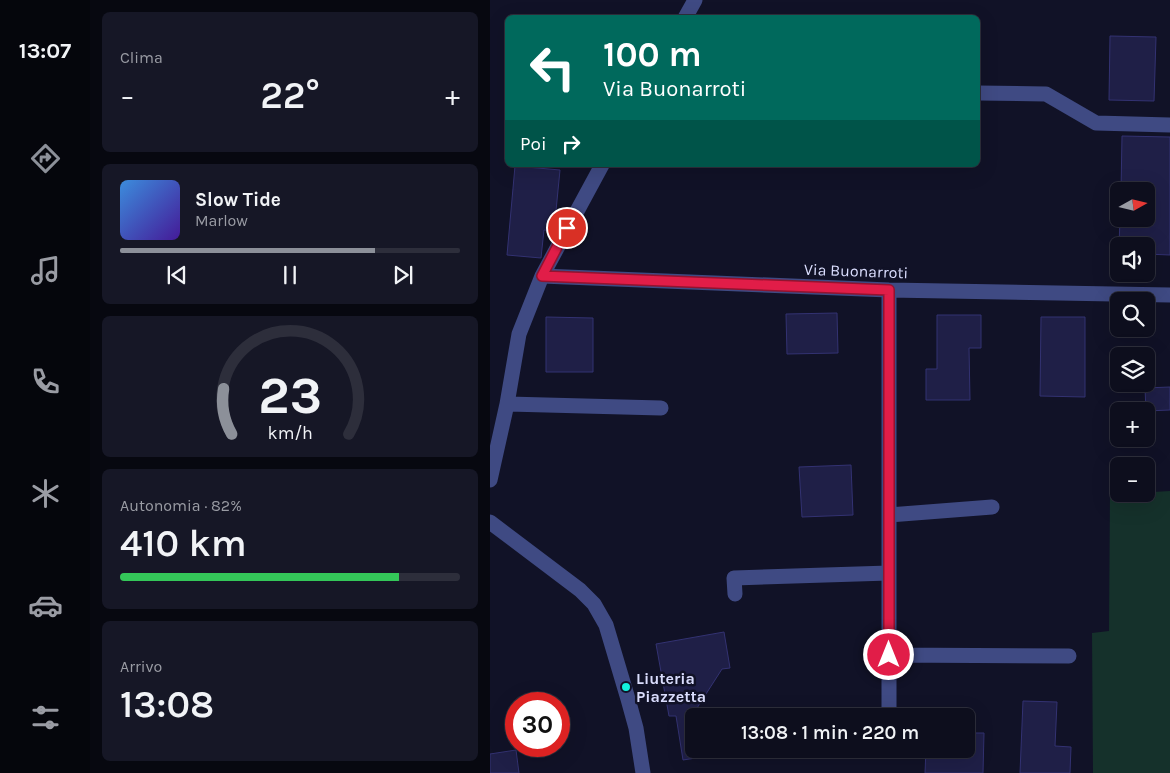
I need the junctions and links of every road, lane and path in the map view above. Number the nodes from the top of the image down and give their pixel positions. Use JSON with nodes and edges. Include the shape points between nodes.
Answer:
{"nodes":[{"id":1,"x":695,"y":0,"type":"edge"},
{"id":2,"x":687,"y":15,"type":"edge"},
{"id":3,"x":980,"y":93,"type":"edge"},
{"id":4,"x":1170,"y":125,"type":"edge"},
{"id":5,"x":601,"y":167,"type":"edge"},
{"id":6,"x":542,"y":276,"type":"junction"},
{"id":7,"x":889,"y":290,"type":"junction"},
{"id":8,"x":1170,"y":295,"type":"edge"},
{"id":9,"x":507,"y":404,"type":"junction"},
{"id":10,"x":661,"y":408,"type":"dead end"},
{"id":11,"x":490,"y":480,"type":"edge"},
{"id":12,"x":992,"y":507,"type":"dead end"},
{"id":13,"x":889,"y":515,"type":"junction"},
{"id":14,"x":490,"y":522,"type":"edge"},
{"id":15,"x":889,"y":573,"type":"junction"},
{"id":16,"x":735,"y":594,"type":"dead end"},
{"id":17,"x":889,"y":655,"type":"junction"},
{"id":18,"x":1070,"y":656,"type":"dead end"},
{"id":19,"x":889,"y":708,"type":"edge"},
{"id":20,"x":643,"y":773,"type":"edge"}],
"edges":[{"from":1,"to":2,"type":"street"},
{"from":3,"to":4,"type":"street","via":[[1046,94],[1096,123]]},
{"from":5,"to":6,"type":"street"},
{"from":6,"to":7,"type":"street","name":"Via Buonarroti"},
{"from":6,"to":9,"type":"street","via":[[519,334]]},
{"from":7,"to":8,"type":"street","name":"Via Buonarroti"},
{"from":7,"to":13,"type":"street"},
{"from":9,"to":10,"type":"street"},
{"from":9,"to":11,"type":"street"},
{"from":12,"to":13,"type":"street"},
{"from":13,"to":15,"type":"street"},
{"from":14,"to":20,"type":"street","via":[[594,604],[606,625],[636,728]]},
{"from":15,"to":16,"type":"street","via":[[734,578]]},
{"from":15,"to":17,"type":"street"},
{"from":17,"to":18,"type":"street"},
{"from":17,"to":19,"type":"street"}]}
